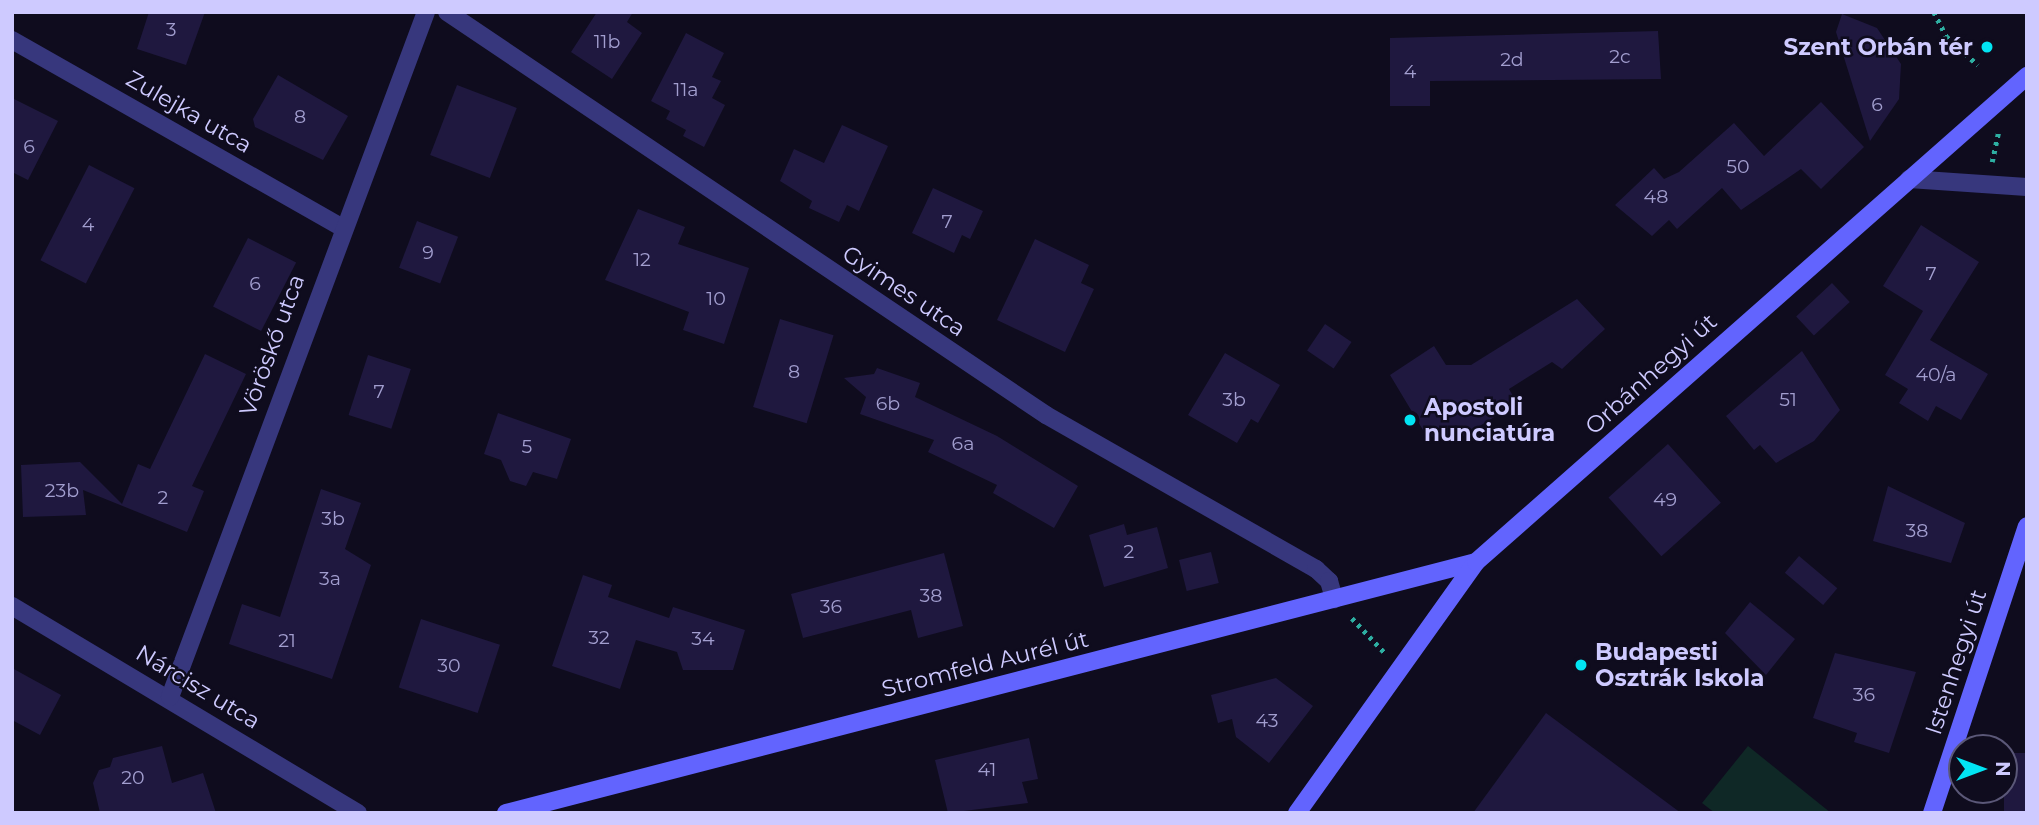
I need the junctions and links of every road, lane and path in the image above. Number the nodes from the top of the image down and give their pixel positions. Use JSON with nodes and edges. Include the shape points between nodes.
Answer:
{"nodes":[{"id":1,"x":426,"y":12,"type":"edge"},
{"id":2,"x":447,"y":12,"type":"edge"},
{"id":3,"x":1934,"y":12,"type":"edge"},
{"id":4,"x":12,"y":40,"type":"edge"},
{"id":5,"x":1978,"y":65,"type":"dead end"},
{"id":6,"x":2027,"y":76,"type":"edge"},
{"id":7,"x":2001,"y":121,"type":"dead end"},
{"id":8,"x":1992,"y":166,"type":"dead end"},
{"id":9,"x":1909,"y":179,"type":"junction"},
{"id":10,"x":2027,"y":187,"type":"edge"},
{"id":11,"x":341,"y":227,"type":"junction"},
{"id":12,"x":2027,"y":526,"type":"edge"},
{"id":13,"x":1476,"y":562,"type":"junction"},
{"id":14,"x":1334,"y":599,"type":"junction"},
{"id":15,"x":12,"y":606,"type":"edge"},
{"id":16,"x":1399,"y":668,"type":"junction"},
{"id":17,"x":170,"y":697,"type":"junction"},
{"id":18,"x":546,"y":809,"type":"edge"},
{"id":19,"x":358,"y":813,"type":"edge"},
{"id":20,"x":506,"y":813,"type":"edge"},
{"id":21,"x":1297,"y":813,"type":"edge"},
{"id":22,"x":1932,"y":813,"type":"edge"}],
"edges":[{"from":1,"to":11,"type":"street","name":"Vöröskő utca"},
{"from":2,"to":14,"type":"street","name":"Gyimes utca","via":[[1046,415],[1316,569]]},
{"from":3,"to":5,"type":"path","via":[[1946,36]]},
{"from":4,"to":11,"type":"street","name":"Zulejka utca"},
{"from":6,"to":9,"type":"street","name":"Orbánhegyi út"},
{"from":7,"to":8,"type":"path"},
{"from":9,"to":10,"type":"street"},
{"from":9,"to":13,"type":"street","name":"Orbánhegyi út"},
{"from":11,"to":17,"type":"street","name":"Vöröskő utca"},
{"from":12,"to":22,"type":"street","name":"Istenhegyi út"},
{"from":13,"to":14,"type":"street","name":"Stromfeld Aurél út"},
{"from":13,"to":16,"type":"street","name":"Orbánhegyi út"},
{"from":14,"to":16,"type":"path"},
{"from":14,"to":18,"type":"street","name":"Stromfeld Aurél út"},
{"from":15,"to":17,"type":"street","name":"Nárcisz utca"},
{"from":16,"to":21,"type":"street","name":"Orbánhegyi út"},
{"from":17,"to":19,"type":"street","name":"Nárcisz utca"},
{"from":18,"to":20,"type":"street","name":"Stromfeld Aurél út"}]}
